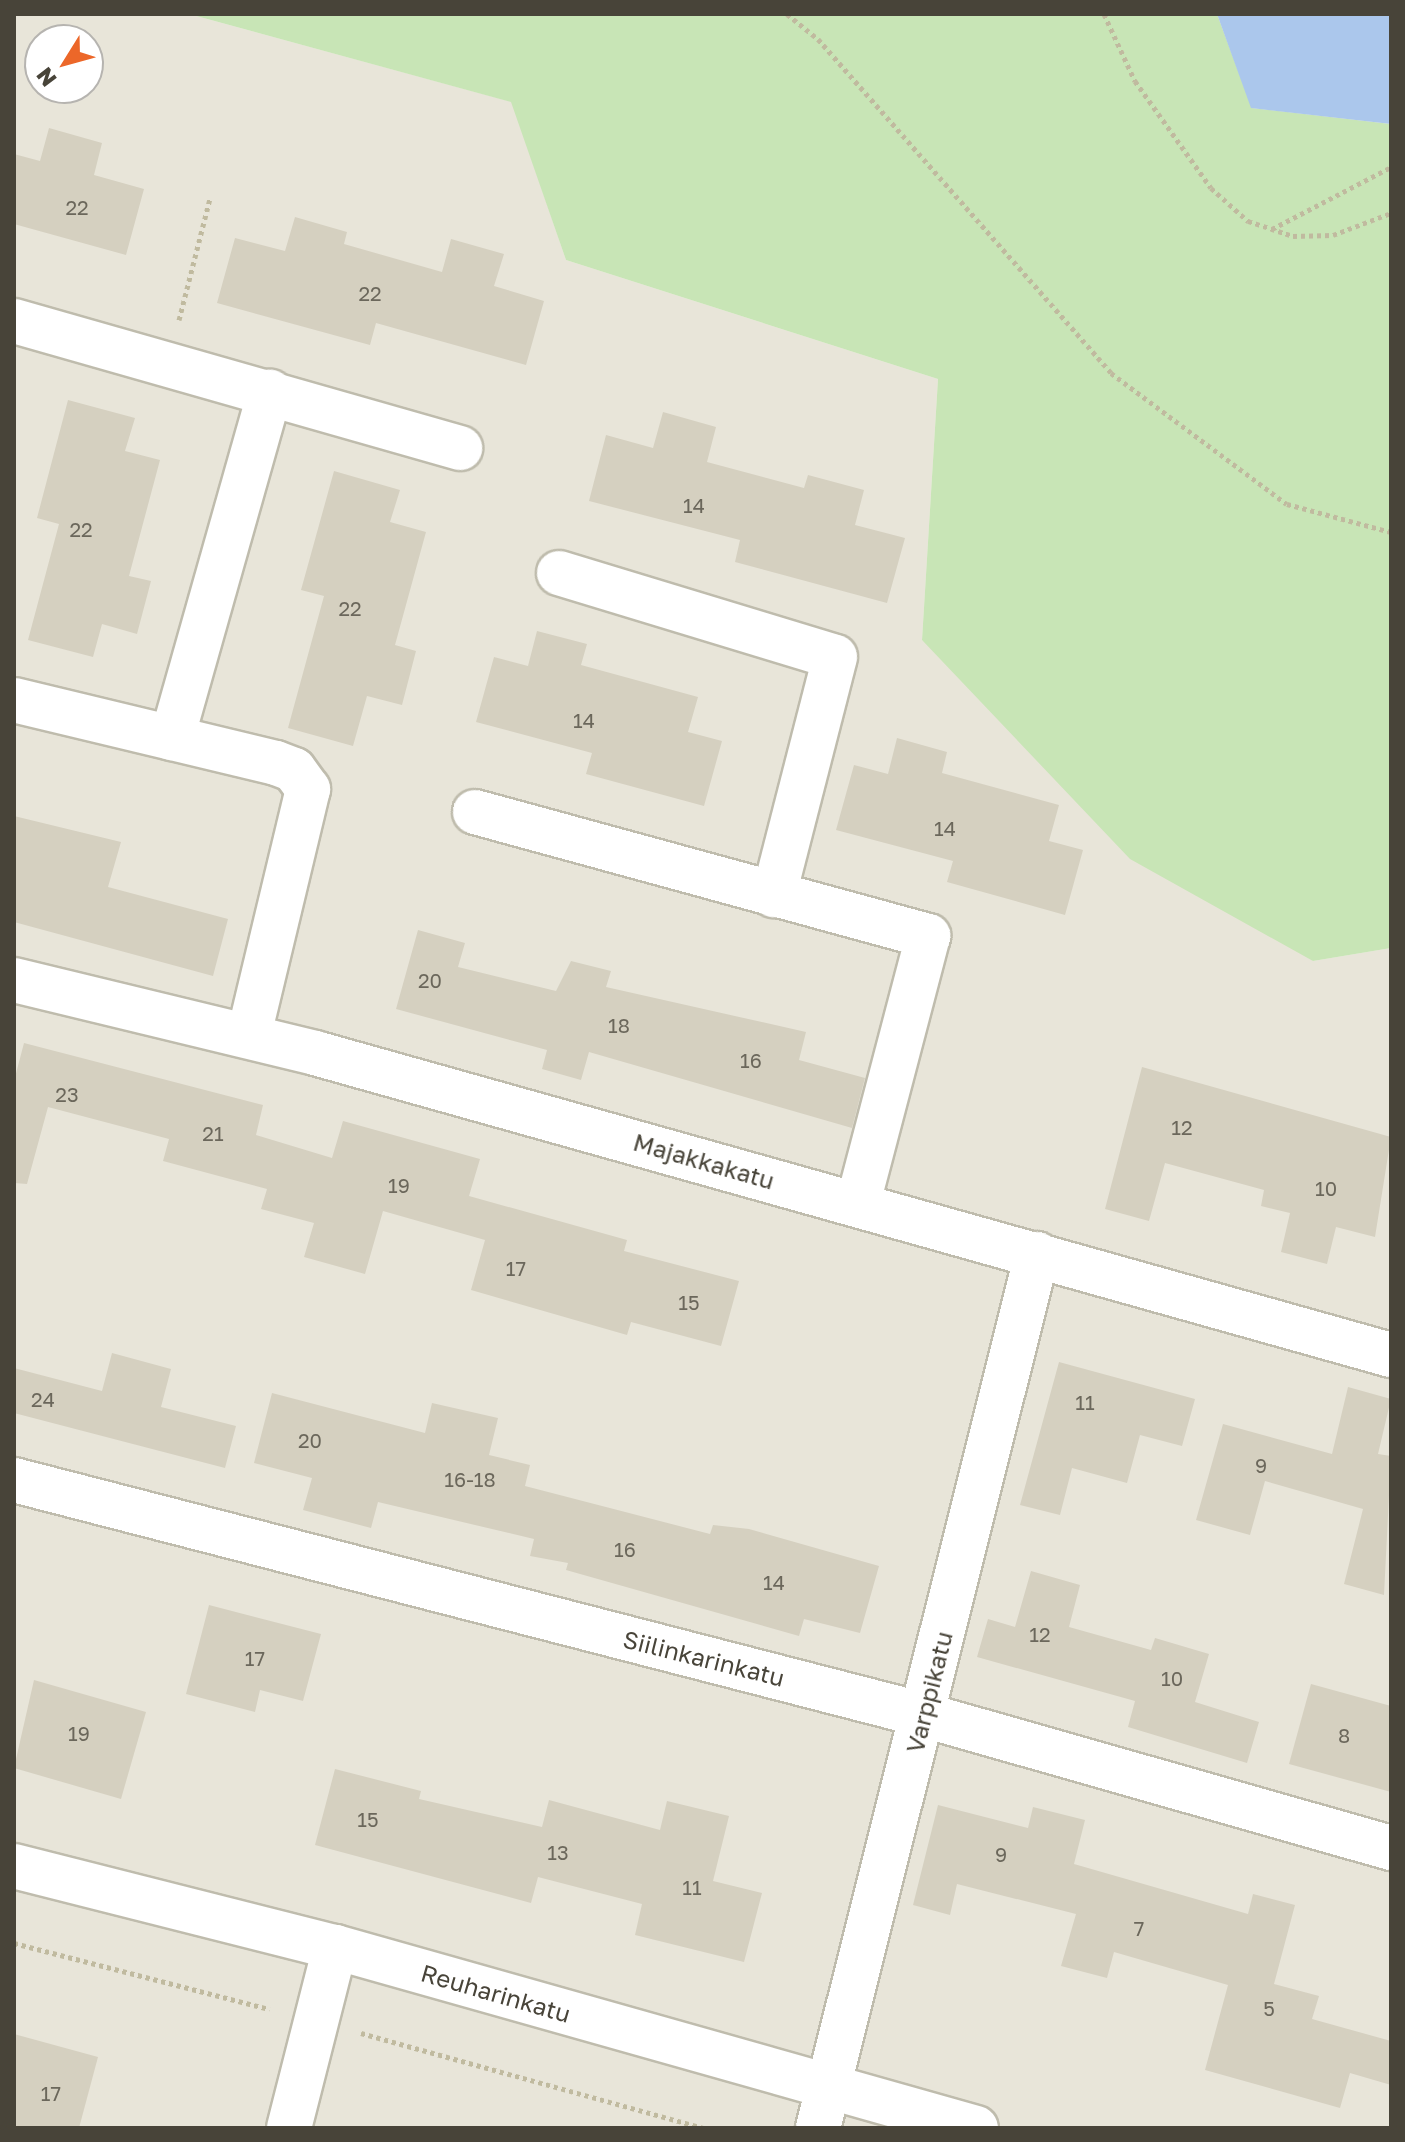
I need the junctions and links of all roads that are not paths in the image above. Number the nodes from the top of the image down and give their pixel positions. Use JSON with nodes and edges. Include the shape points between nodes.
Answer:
{"nodes":[{"id":1,"x":15,"y":327,"type":"edge"},
{"id":2,"x":270,"y":392,"type":"junction"},
{"id":3,"x":460,"y":448,"type":"dead end"},
{"id":4,"x":559,"y":573,"type":"dead end"},
{"id":5,"x":14,"y":700,"type":"edge"},
{"id":6,"x":172,"y":738,"type":"junction"},
{"id":7,"x":475,"y":812,"type":"dead end"},
{"id":8,"x":774,"y":895,"type":"junction"},
{"id":9,"x":14,"y":980,"type":"edge"},
{"id":10,"x":249,"y":1035,"type":"junction"},
{"id":11,"x":858,"y":1203,"type":"junction"},
{"id":12,"x":1037,"y":1254,"type":"junction"},
{"id":13,"x":1391,"y":1355,"type":"edge"},
{"id":14,"x":14,"y":1480,"type":"edge"},
{"id":15,"x":924,"y":1715,"type":"junction"},
{"id":16,"x":1391,"y":1848,"type":"edge"},
{"id":17,"x":14,"y":1866,"type":"edge"},
{"id":18,"x":335,"y":1947,"type":"junction"},
{"id":19,"x":829,"y":2087,"type":"junction"},
{"id":20,"x":289,"y":2128,"type":"edge"},
{"id":21,"x":818,"y":2128,"type":"edge"},
{"id":22,"x":976,"y":2128,"type":"edge"}],
"edges":[{"from":1,"to":2,"type":"street"},
{"from":2,"to":3,"type":"street"},
{"from":2,"to":6,"type":"street"},
{"from":4,"to":8,"type":"street","via":[[835,657]]},
{"from":5,"to":6,"type":"street"},
{"from":6,"to":10,"type":"street","via":[[294,770],[308,789]]},
{"from":7,"to":8,"type":"street"},
{"from":8,"to":11,"type":"street","via":[[928,936]]},
{"from":9,"to":10,"type":"street","name":"Majakkakatu"},
{"from":10,"to":11,"type":"street","name":"Majakkakatu"},
{"from":11,"to":12,"type":"street","name":"Majakkakatu"},
{"from":12,"to":13,"type":"street","name":"Majakkakatu"},
{"from":12,"to":15,"type":"street","name":"Varppikatu"},
{"from":14,"to":15,"type":"street","name":"Siilinkarinkatu"},
{"from":15,"to":16,"type":"street","name":"Siilinkarinkatu"},
{"from":15,"to":19,"type":"street","name":"Varppikatu"},
{"from":17,"to":18,"type":"street","name":"Reuharinkatu"},
{"from":18,"to":19,"type":"street","name":"Reuharinkatu"},
{"from":18,"to":20,"type":"street"},
{"from":19,"to":21,"type":"street","name":"Varppikatu"},
{"from":19,"to":22,"type":"street","name":"Reuharinkatu"}]}
